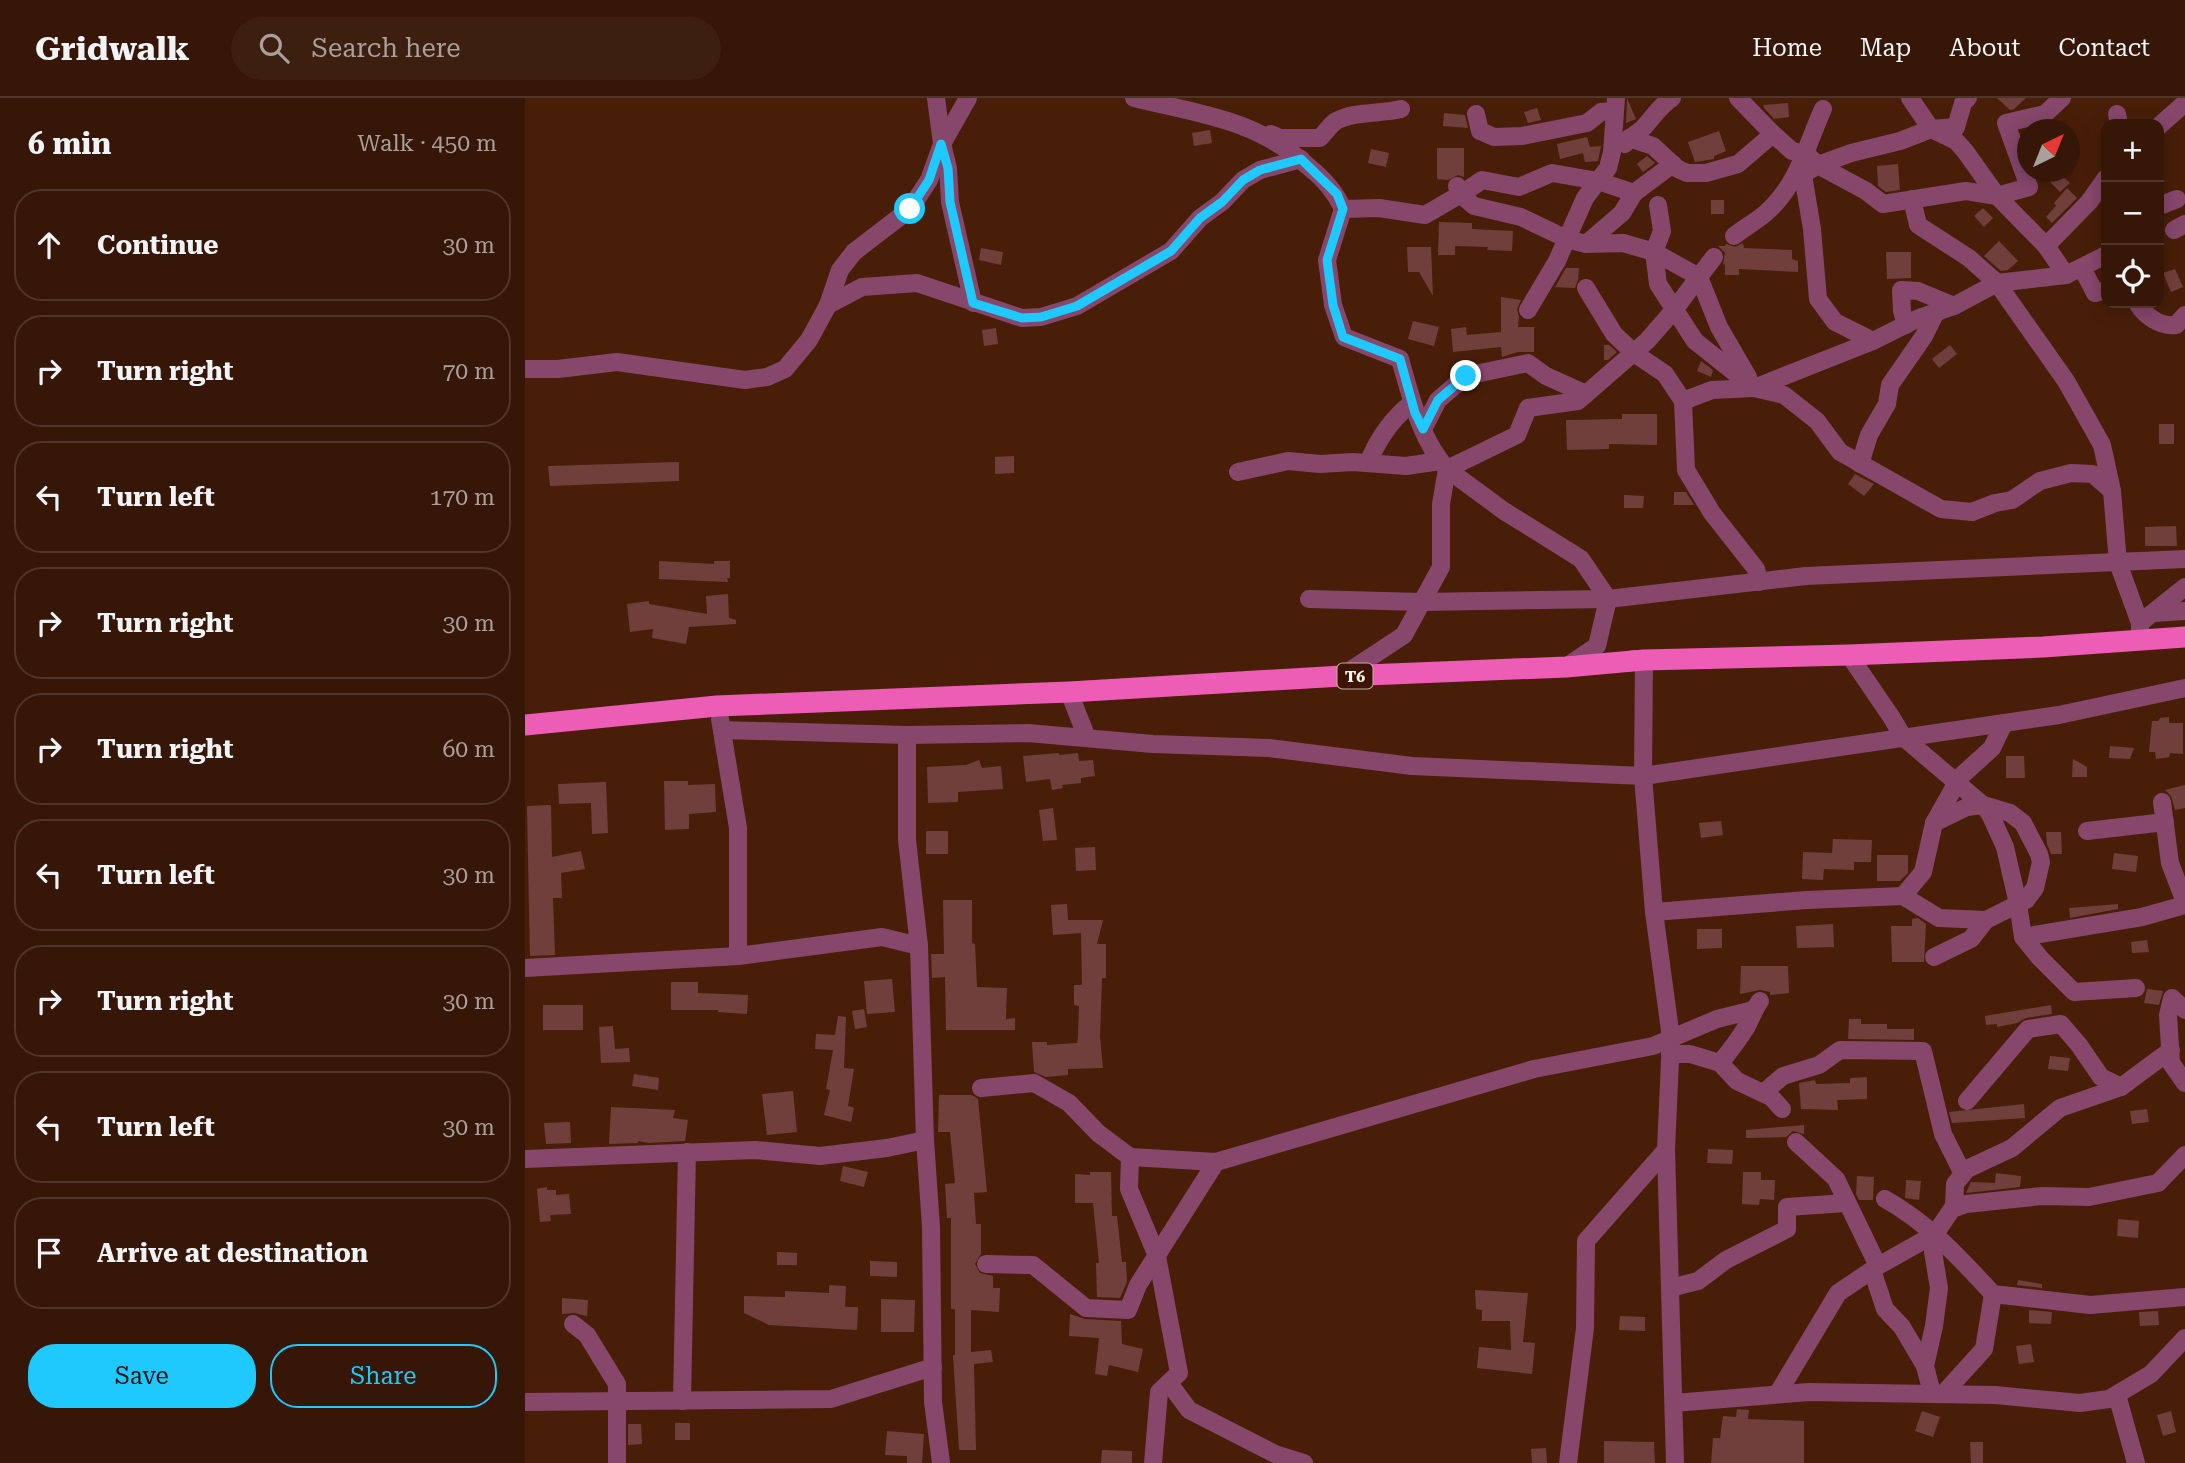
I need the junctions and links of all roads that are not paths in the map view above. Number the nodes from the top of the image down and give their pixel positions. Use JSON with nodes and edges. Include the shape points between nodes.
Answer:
{"nodes":[{"id":1,"x":936,"y":98,"type":"edge"},
{"id":2,"x":968,"y":98,"type":"edge"},
{"id":3,"x":1134,"y":98,"type":"edge"},
{"id":4,"x":1672,"y":98,"type":"edge"},
{"id":5,"x":1738,"y":98,"type":"edge"},
{"id":6,"x":1910,"y":98,"type":"edge"},
{"id":7,"x":1968,"y":98,"type":"edge"},
{"id":8,"x":2062,"y":98,"type":"edge"},
{"id":9,"x":2185,"y":103,"type":"edge"},
{"id":10,"x":1615,"y":105,"type":"edge"},
{"id":11,"x":1401,"y":109,"type":"dead end"},
{"id":12,"x":1823,"y":109,"type":"dead end"},
{"id":13,"x":1476,"y":114,"type":"dead end"},
{"id":14,"x":2164,"y":122,"type":"edge"},
{"id":15,"x":1254,"y":129,"type":"junction"},
{"id":16,"x":1931,"y":129,"type":"junction"},
{"id":17,"x":1773,"y":134,"type":"junction"},
{"id":18,"x":1629,"y":138,"type":"junction"},
{"id":19,"x":941,"y":144,"type":"junction"},
{"id":20,"x":1301,"y":159,"type":"junction"},
{"id":21,"x":1673,"y":164,"type":"junction"},
{"id":22,"x":1805,"y":169,"type":"junction"},
{"id":23,"x":1603,"y":174,"type":"junction"},
{"id":24,"x":2102,"y":182,"type":"edge"},
{"id":25,"x":1459,"y":190,"type":"junction"},
{"id":26,"x":1634,"y":193,"type":"junction"},
{"id":27,"x":1997,"y":196,"type":"junction"},
{"id":28,"x":2101,"y":198,"type":"edge"},
{"id":29,"x":1912,"y":199,"type":"junction"},
{"id":30,"x":2178,"y":199,"type":"dead end"},
{"id":31,"x":2088,"y":202,"type":"junction"},
{"id":32,"x":2164,"y":204,"type":"edge"},
{"id":33,"x":1658,"y":205,"type":"dead end"},
{"id":34,"x":1343,"y":209,"type":"junction"},
{"id":35,"x":1734,"y":236,"type":"dead end"},
{"id":36,"x":1567,"y":239,"type":"junction"},
{"id":37,"x":1586,"y":244,"type":"junction"},
{"id":38,"x":2046,"y":246,"type":"junction"},
{"id":39,"x":1654,"y":252,"type":"junction"},
{"id":40,"x":1714,"y":257,"type":"dead end"},
{"id":41,"x":2101,"y":258,"type":"edge"},
{"id":42,"x":2074,"y":272,"type":"junction"},
{"id":43,"x":1699,"y":277,"type":"junction"},
{"id":44,"x":1997,"y":283,"type":"junction"},
{"id":45,"x":1586,"y":288,"type":"dead end"},
{"id":46,"x":2101,"y":291,"type":"edge"},
{"id":47,"x":973,"y":303,"type":"junction"},
{"id":48,"x":828,"y":305,"type":"junction"},
{"id":49,"x":1954,"y":306,"type":"junction"},
{"id":50,"x":2140,"y":308,"type":"edge"},
{"id":51,"x":1528,"y":310,"type":"dead end"},
{"id":52,"x":1674,"y":310,"type":"junction"},
{"id":53,"x":1936,"y":312,"type":"junction"},
{"id":54,"x":2185,"y":315,"type":"edge"},
{"id":55,"x":1906,"y":325,"type":"junction"},
{"id":56,"x":1873,"y":341,"type":"junction"},
{"id":57,"x":1634,"y":353,"type":"junction"},
{"id":58,"x":525,"y":369,"type":"edge"},
{"id":59,"x":1754,"y":388,"type":"junction"},
{"id":60,"x":1585,"y":394,"type":"junction"},
{"id":61,"x":1683,"y":401,"type":"junction"},
{"id":62,"x":1412,"y":403,"type":"junction"},
{"id":63,"x":1423,"y":429,"type":"junction"},
{"id":64,"x":1368,"y":463,"type":"junction"},
{"id":65,"x":1860,"y":464,"type":"junction"},
{"id":66,"x":1444,"y":465,"type":"junction"},
{"id":67,"x":1238,"y":472,"type":"dead end"},
{"id":68,"x":2112,"y":491,"type":"junction"},
{"id":69,"x":2185,"y":559,"type":"edge"},
{"id":70,"x":2118,"y":564,"type":"junction"},
{"id":71,"x":1759,"y":582,"type":"junction"},
{"id":72,"x":2185,"y":587,"type":"edge"},
{"id":73,"x":1309,"y":599,"type":"dead end"},
{"id":74,"x":1608,"y":599,"type":"junction"},
{"id":75,"x":1422,"y":601,"type":"junction"},
{"id":76,"x":2185,"y":611,"type":"edge"},
{"id":77,"x":2144,"y":625,"type":"junction"},
{"id":78,"x":2185,"y":637,"type":"edge"},
{"id":79,"x":1597,"y":646,"type":"junction"},
{"id":80,"x":1849,"y":655,"type":"junction"},
{"id":81,"x":1644,"y":660,"type":"junction"},
{"id":82,"x":1566,"y":667,"type":"junction"},
{"id":83,"x":1342,"y":676,"type":"junction"},
{"id":84,"x":2185,"y":688,"type":"edge"},
{"id":85,"x":1069,"y":692,"type":"junction"},
{"id":86,"x":717,"y":706,"type":"junction"},
{"id":87,"x":2004,"y":723,"type":"junction"},
{"id":88,"x":525,"y":725,"type":"edge"},
{"id":89,"x":722,"y":730,"type":"junction"},
{"id":90,"x":907,"y":735,"type":"junction"},
{"id":91,"x":1903,"y":737,"type":"junction"},
{"id":92,"x":1087,"y":738,"type":"junction"},
{"id":93,"x":1643,"y":776,"type":"junction"},
{"id":94,"x":1957,"y":785,"type":"junction"},
{"id":95,"x":2162,"y":802,"type":"dead end"},
{"id":96,"x":1983,"y":805,"type":"junction"},
{"id":97,"x":2165,"y":822,"type":"junction"},
{"id":98,"x":1934,"y":823,"type":"junction"},
{"id":99,"x":2087,"y":831,"type":"dead end"},
{"id":100,"x":1903,"y":896,"type":"junction"},
{"id":101,"x":2185,"y":903,"type":"edge"},
{"id":102,"x":2018,"y":904,"type":"junction"},
{"id":103,"x":1654,"y":912,"type":"junction"},
{"id":104,"x":1986,"y":920,"type":"junction"},
{"id":105,"x":2023,"y":937,"type":"junction"},
{"id":106,"x":919,"y":946,"type":"junction"},
{"id":107,"x":738,"y":956,"type":"junction"},
{"id":108,"x":1934,"y":957,"type":"dead end"},
{"id":109,"x":525,"y":968,"type":"edge"},
{"id":110,"x":2136,"y":988,"type":"dead end"},
{"id":111,"x":2185,"y":1010,"type":"edge"},
{"id":112,"x":1671,"y":1046,"type":"junction"},
{"id":113,"x":2171,"y":1050,"type":"junction"},
{"id":114,"x":1720,"y":1063,"type":"junction"},
{"id":115,"x":2185,"y":1083,"type":"edge"},
{"id":116,"x":2122,"y":1087,"type":"junction"},
{"id":117,"x":981,"y":1088,"type":"dead end"},
{"id":118,"x":1763,"y":1093,"type":"junction"},
{"id":119,"x":1967,"y":1101,"type":"dead end"},
{"id":120,"x":1782,"y":1109,"type":"dead end"},
{"id":121,"x":925,"y":1140,"type":"junction"},
{"id":122,"x":1796,"y":1142,"type":"dead end"},
{"id":123,"x":1666,"y":1150,"type":"junction"},
{"id":124,"x":687,"y":1152,"type":"junction"},
{"id":125,"x":2185,"y":1155,"type":"edge"},
{"id":126,"x":1130,"y":1157,"type":"junction"},
{"id":127,"x":525,"y":1158,"type":"edge"},
{"id":128,"x":1216,"y":1162,"type":"junction"},
{"id":129,"x":1963,"y":1174,"type":"junction"},
{"id":130,"x":1885,"y":1199,"type":"dead end"},
{"id":131,"x":1846,"y":1203,"type":"junction"},
{"id":132,"x":1954,"y":1207,"type":"junction"},
{"id":133,"x":1937,"y":1236,"type":"junction"},
{"id":134,"x":1157,"y":1256,"type":"junction"},
{"id":135,"x":986,"y":1264,"type":"dead end"},
{"id":136,"x":1875,"y":1268,"type":"junction"},
{"id":137,"x":1670,"y":1288,"type":"junction"},
{"id":138,"x":1993,"y":1294,"type":"junction"},
{"id":139,"x":2185,"y":1297,"type":"edge"},
{"id":140,"x":573,"y":1324,"type":"dead end"},
{"id":141,"x":2185,"y":1338,"type":"edge"},
{"id":142,"x":1925,"y":1366,"type":"junction"},
{"id":143,"x":933,"y":1367,"type":"junction"},
{"id":144,"x":1169,"y":1383,"type":"junction"},
{"id":145,"x":1777,"y":1393,"type":"junction"},
{"id":146,"x":1938,"y":1393,"type":"junction"},
{"id":147,"x":2117,"y":1395,"type":"junction"},
{"id":148,"x":682,"y":1401,"type":"junction"},
{"id":149,"x":525,"y":1402,"type":"edge"},
{"id":150,"x":616,"y":1402,"type":"junction"},
{"id":151,"x":1674,"y":1403,"type":"junction"},
{"id":152,"x":617,"y":1463,"type":"edge"},
{"id":153,"x":941,"y":1463,"type":"edge"},
{"id":154,"x":1153,"y":1463,"type":"edge"},
{"id":155,"x":1304,"y":1463,"type":"edge"},
{"id":156,"x":1568,"y":1463,"type":"edge"},
{"id":157,"x":1675,"y":1463,"type":"edge"},
{"id":158,"x":2136,"y":1463,"type":"edge"}],
"edges":[{"from":1,"to":19,"type":"street"},
{"from":2,"to":19,"type":"street"},
{"from":3,"to":15,"type":"street"},
{"from":4,"to":18,"type":"street"},
{"from":5,"to":17,"type":"street"},
{"from":6,"to":16,"type":"street"},
{"from":7,"to":16,"type":"street","via":[[1956,127]]},
{"from":8,"to":27,"type":"street","via":[[2045,114],[2006,123],[2029,187]]},
{"from":9,"to":14,"type":"street"},
{"from":10,"to":13,"type":"street","via":[[1587,123],[1522,136],[1493,137],[1480,131]]},
{"from":10,"to":23,"type":"street","via":[[1612,152]]},
{"from":11,"to":15,"type":"street","via":[[1335,122],[1320,138],[1280,138]]},
{"from":12,"to":22,"type":"street"},
{"from":15,"to":20,"type":"street"},
{"from":16,"to":22,"type":"street"},
{"from":16,"to":27,"type":"street","via":[[1956,141]]},
{"from":17,"to":21,"type":"street","via":[[1738,164],[1687,173]]},
{"from":17,"to":22,"type":"street"},
{"from":18,"to":21,"type":"street","via":[[1653,146]]},
{"from":18,"to":23,"type":"street"},
{"from":19,"to":47,"type":"street"},
{"from":19,"to":48,"type":"street","via":[[929,180],[910,209],[854,252],[840,271]]},
{"from":20,"to":34,"type":"street","via":[[1337,194]]},
{"from":20,"to":47,"type":"street","via":[[1260,170],[1243,180],[1171,251],[1077,306],[1022,318]]},
{"from":21,"to":26,"type":"street"},
{"from":22,"to":29,"type":"street","via":[[1865,191],[1883,204]]},
{"from":22,"to":35,"type":"street","via":[[1770,210]]},
{"from":22,"to":56,"type":"street","via":[[1818,299],[1835,322]]},
{"from":23,"to":25,"type":"street","via":[[1552,173],[1519,187],[1482,180]]},
{"from":23,"to":26,"type":"street"},
{"from":23,"to":36,"type":"street","via":[[1585,198]]},
{"from":24,"to":31,"type":"street"},
{"from":25,"to":34,"type":"street","via":[[1425,215],[1379,208]]},
{"from":25,"to":36,"type":"street","via":[[1474,206],[1521,217]]},
{"from":26,"to":37,"type":"street","via":[[1622,213]]},
{"from":27,"to":29,"type":"street","via":[[1966,191]]},
{"from":27,"to":38,"type":"street"},
{"from":28,"to":31,"type":"street"},
{"from":29,"to":44,"type":"street","via":[[1918,225],[1969,258]]},
{"from":30,"to":32,"type":"street"},
{"from":31,"to":38,"type":"street"},
{"from":33,"to":39,"type":"street","via":[[1662,231]]},
{"from":34,"to":62,"type":"street","via":[[1327,260],[1343,337],[1400,359]]},
{"from":36,"to":37,"type":"street"},
{"from":36,"to":51,"type":"street"},
{"from":37,"to":39,"type":"street","via":[[1623,243]]},
{"from":38,"to":42,"type":"street"},
{"from":39,"to":43,"type":"street"},
{"from":39,"to":52,"type":"street","via":[[1658,284]]},
{"from":40,"to":43,"type":"street"},
{"from":41,"to":42,"type":"street"},
{"from":42,"to":44,"type":"street"},
{"from":42,"to":46,"type":"street","via":[[2095,293]]},
{"from":43,"to":52,"type":"street"},
{"from":43,"to":59,"type":"street","via":[[1719,327]]},
{"from":44,"to":49,"type":"street"},
{"from":44,"to":68,"type":"street","via":[[2066,381],[2102,445]]},
{"from":45,"to":57,"type":"street","via":[[1614,334]]},
{"from":47,"to":48,"type":"street","via":[[917,283],[862,287]]},
{"from":48,"to":58,"type":"street","via":[[798,354],[785,369],[767,377],[745,380],[617,362]]},
{"from":49,"to":53,"type":"street"},
{"from":49,"to":55,"type":"street","via":[[1919,291],[1901,290]]},
{"from":50,"to":54,"type":"street","via":[[2168,326],[2176,325]]},
{"from":52,"to":57,"type":"street"},
{"from":52,"to":59,"type":"street","via":[[1695,341]]},
{"from":53,"to":55,"type":"street"},
{"from":53,"to":65,"type":"street","via":[[1890,385],[1887,404]]},
{"from":55,"to":56,"type":"street"},
{"from":56,"to":59,"type":"street"},
{"from":57,"to":60,"type":"street"},
{"from":57,"to":61,"type":"street","via":[[1665,374]]},
{"from":59,"to":61,"type":"street","via":[[1712,390]]},
{"from":59,"to":65,"type":"street","via":[[1784,395],[1817,421],[1840,452]]},
{"from":60,"to":63,"type":"street","via":[[1528,363],[1466,376],[1438,400]]},
{"from":60,"to":66,"type":"street","via":[[1578,401],[1528,408],[1517,435]]},
{"from":61,"to":71,"type":"street","via":[[1686,470],[1711,513],[1756,569]]},
{"from":62,"to":63,"type":"street"},
{"from":62,"to":64,"type":"street","via":[[1387,427]]},
{"from":63,"to":66,"type":"street"},
{"from":64,"to":66,"type":"street"},
{"from":64,"to":67,"type":"street","via":[[1288,461]]},
{"from":65,"to":68,"type":"street","via":[[1941,509],[1954,511],[1972,512],[2012,500],[2040,481],[2071,473],[2093,474]]},
{"from":66,"to":74,"type":"street","via":[[1504,511],[1581,559]]},
{"from":66,"to":75,"type":"street","via":[[1441,567]]},
{"from":68,"to":70,"type":"street"},
{"from":69,"to":70,"type":"street"},
{"from":70,"to":71,"type":"street","via":[[1806,576]]},
{"from":70,"to":77,"type":"street"},
{"from":71,"to":74,"type":"street"},
{"from":72,"to":77,"type":"street"},
{"from":73,"to":75,"type":"street"},
{"from":74,"to":75,"type":"street"},
{"from":74,"to":79,"type":"street"},
{"from":75,"to":83,"type":"street","via":[[1404,635]]},
{"from":76,"to":77,"type":"street"},
{"from":77,"to":78,"type":"highway","number":"T6"},
{"from":77,"to":80,"type":"highway","number":"T6","via":[[2111,643]]},
{"from":79,"to":81,"type":"street","via":[[1611,656]]},
{"from":79,"to":82,"type":"street"},
{"from":80,"to":81,"type":"highway","number":"T6"},
{"from":80,"to":91,"type":"street"},
{"from":81,"to":82,"type":"highway","number":"T6"},
{"from":81,"to":93,"type":"street"},
{"from":82,"to":83,"type":"highway","number":"T6"},
{"from":83,"to":85,"type":"highway","number":"T6"},
{"from":84,"to":87,"type":"street"},
{"from":85,"to":86,"type":"highway","number":"T6"},
{"from":85,"to":92,"type":"street"},
{"from":86,"to":88,"type":"highway","number":"T6"},
{"from":86,"to":89,"type":"street"},
{"from":87,"to":91,"type":"street"},
{"from":87,"to":94,"type":"street","via":[[1992,748]]},
{"from":89,"to":90,"type":"street"},
{"from":89,"to":107,"type":"street","via":[[738,828]]},
{"from":90,"to":92,"type":"street","via":[[1028,733]]},
{"from":90,"to":106,"type":"street","via":[[907,840]]},
{"from":91,"to":93,"type":"street"},
{"from":91,"to":94,"type":"street"},
{"from":92,"to":93,"type":"street","via":[[1269,748],[1412,766]]},
{"from":93,"to":103,"type":"street"},
{"from":94,"to":96,"type":"street"},
{"from":94,"to":98,"type":"street"},
{"from":95,"to":97,"type":"street"},
{"from":96,"to":98,"type":"street","via":[[1967,807]]},
{"from":96,"to":102,"type":"street","via":[[2005,847]]},
{"from":96,"to":102,"type":"street","via":[[2016,817],[2039,854],[2033,892]]},
{"from":97,"to":99,"type":"street"},
{"from":97,"to":101,"type":"street","via":[[2170,863]]},
{"from":98,"to":100,"type":"street","via":[[1923,872]]},
{"from":100,"to":103,"type":"street"},
{"from":100,"to":104,"type":"street","via":[[1939,918]]},
{"from":101,"to":105,"type":"street","via":[[2142,917]]},
{"from":102,"to":104,"type":"street"},
{"from":102,"to":105,"type":"street"},
{"from":103,"to":112,"type":"street"},
{"from":104,"to":108,"type":"street","via":[[1971,939]]},
{"from":105,"to":110,"type":"street","via":[[2074,992]]},
{"from":106,"to":107,"type":"street","via":[[882,937]]},
{"from":106,"to":121,"type":"street"},
{"from":107,"to":109,"type":"street"},
{"from":111,"to":113,"type":"street","via":[[2172,998],[2168,1015]]},
{"from":112,"to":114,"type":"street"},
{"from":112,"to":114,"type":"street","via":[[1717,1019],[1757,1005]]},
{"from":112,"to":123,"type":"street"},
{"from":112,"to":128,"type":"street","via":[[1534,1069]]},
{"from":113,"to":115,"type":"street","via":[[2171,1062]]},
{"from":113,"to":116,"type":"street"},
{"from":114,"to":118,"type":"street","via":[[1737,1081]]},
{"from":116,"to":119,"type":"street","via":[[2101,1077],[2061,1024],[2028,1029]]},
{"from":116,"to":129,"type":"street","via":[[2060,1108],[2012,1148]]},
{"from":117,"to":126,"type":"street","via":[[1034,1083],[1069,1103]]},
{"from":118,"to":120,"type":"street"},
{"from":118,"to":129,"type":"street","via":[[1783,1076],[1819,1066],[1840,1050],[1923,1051],[1943,1134]]},
{"from":121,"to":124,"type":"street","via":[[820,1156],[755,1150]]},
{"from":121,"to":143,"type":"street"},
{"from":122,"to":131,"type":"street","via":[[1836,1178]]},
{"from":123,"to":137,"type":"street"},
{"from":123,"to":156,"type":"street","via":[[1586,1241],[1585,1328]]},
{"from":124,"to":127,"type":"street"},
{"from":124,"to":148,"type":"street"},
{"from":125,"to":132,"type":"street","via":[[2158,1183],[2089,1197],[2042,1196]]},
{"from":126,"to":128,"type":"street"},
{"from":126,"to":134,"type":"street","via":[[1129,1189]]},
{"from":128,"to":134,"type":"street"},
{"from":129,"to":132,"type":"street","via":[[1955,1184]]},
{"from":130,"to":133,"type":"street"},
{"from":131,"to":136,"type":"street"},
{"from":131,"to":137,"type":"street","via":[[1787,1207],[1787,1229],[1726,1259],[1698,1282]]},
{"from":132,"to":133,"type":"street"},
{"from":133,"to":136,"type":"street"},
{"from":133,"to":138,"type":"street"},
{"from":133,"to":142,"type":"street","via":[[1933,1252],[1939,1288]]},
{"from":134,"to":135,"type":"street","via":[[1128,1310],[1086,1308],[1034,1265]]},
{"from":134,"to":144,"type":"street","via":[[1179,1373]]},
{"from":136,"to":142,"type":"street","via":[[1885,1310],[1902,1327]]},
{"from":136,"to":145,"type":"street","via":[[1835,1297]]},
{"from":137,"to":151,"type":"street"},
{"from":138,"to":139,"type":"street","via":[[2090,1305]]},
{"from":138,"to":146,"type":"street","via":[[1985,1349]]},
{"from":140,"to":150,"type":"street","via":[[587,1335],[617,1384]]},
{"from":141,"to":147,"type":"street","via":[[2151,1374]]},
{"from":142,"to":146,"type":"street"},
{"from":143,"to":148,"type":"street","via":[[831,1399]]},
{"from":143,"to":153,"type":"street"},
{"from":144,"to":154,"type":"street","via":[[1159,1392]]},
{"from":144,"to":155,"type":"street","via":[[1189,1410],[1275,1454]]},
{"from":145,"to":146,"type":"street"},
{"from":145,"to":151,"type":"street"},
{"from":146,"to":147,"type":"street","via":[[2080,1403]]},
{"from":147,"to":158,"type":"street"},
{"from":148,"to":150,"type":"street"},
{"from":149,"to":150,"type":"street"},
{"from":150,"to":152,"type":"street"},
{"from":151,"to":157,"type":"street"}]}
